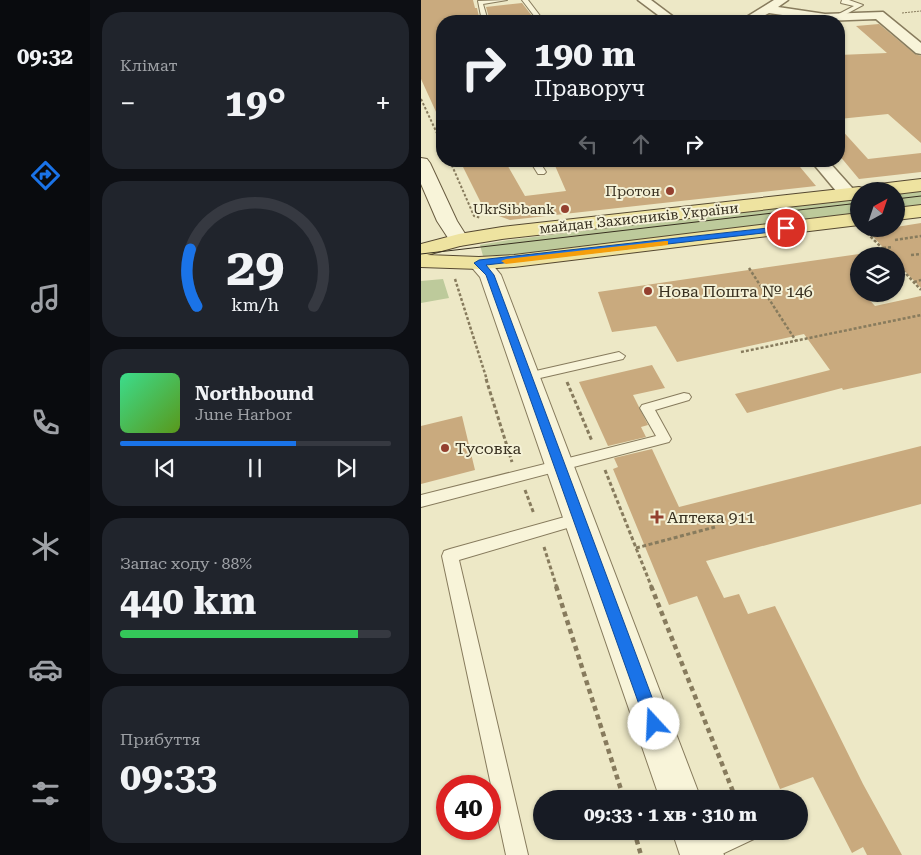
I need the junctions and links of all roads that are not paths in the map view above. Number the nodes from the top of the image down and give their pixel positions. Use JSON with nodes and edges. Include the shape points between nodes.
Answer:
{"nodes":[{"id":1,"x":505,"y":0,"type":"edge"},
{"id":2,"x":525,"y":0,"type":"edge"},
{"id":3,"x":644,"y":0,"type":"edge"},
{"id":4,"x":782,"y":0,"type":"edge"},
{"id":5,"x":846,"y":0,"type":"edge"},
{"id":6,"x":767,"y":9,"type":"junction"},
{"id":7,"x":483,"y":15,"type":"edge"},
{"id":8,"x":536,"y":15,"type":"edge"},
{"id":9,"x":665,"y":15,"type":"edge"},
{"id":10,"x":756,"y":15,"type":"edge"},
{"id":11,"x":794,"y":15,"type":"edge"},
{"id":12,"x":841,"y":15,"type":"edge"},
{"id":13,"x":845,"y":17,"type":"edge"},
{"id":14,"x":921,"y":50,"type":"edge"},
{"id":15,"x":421,"y":163,"type":"edge"},
{"id":16,"x":538,"y":167,"type":"edge"},
{"id":17,"x":825,"y":167,"type":"edge"},
{"id":18,"x":541,"y":172,"type":"dead end"},
{"id":19,"x":921,"y":185,"type":"edge"},
{"id":20,"x":905,"y":187,"type":"edge"},
{"id":21,"x":850,"y":190,"type":"edge"},
{"id":22,"x":850,"y":193,"type":"edge"},
{"id":23,"x":921,"y":211,"type":"edge"},
{"id":24,"x":905,"y":213,"type":"edge"},
{"id":25,"x":850,"y":220,"type":"edge"},
{"id":26,"x":459,"y":240,"type":"junction"},
{"id":27,"x":421,"y":250,"type":"edge"},
{"id":28,"x":421,"y":261,"type":"edge"},
{"id":29,"x":479,"y":263,"type":"junction"},
{"id":30,"x":619,"y":356,"type":"dead end"},
{"id":31,"x":527,"y":377,"type":"junction"},
{"id":32,"x":684,"y":398,"type":"dead end"},
{"id":33,"x":560,"y":466,"type":"junction"},
{"id":34,"x":421,"y":501,"type":"edge"},
{"id":35,"x":579,"y":519,"type":"junction"},
{"id":36,"x":678,"y":790,"type":"edge"},
{"id":37,"x":719,"y":840,"type":"edge"},
{"id":38,"x":699,"y":846,"type":"edge"},
{"id":39,"x":517,"y":855,"type":"edge"}],
"edges":[{"from":1,"to":7,"type":"lane","via":[[480,2]]},
{"from":2,"to":8,"type":"lane"},
{"from":3,"to":9,"type":"street"},
{"from":4,"to":6,"type":"street"},
{"from":5,"to":12,"type":"lane","via":[[843,2],[860,5]]},
{"from":6,"to":10,"type":"street"},
{"from":6,"to":11,"type":"street"},
{"from":13,"to":14,"type":"street","via":[[879,15]]},
{"from":15,"to":26,"type":"street"},
{"from":16,"to":18,"type":"lane"},
{"from":17,"to":21,"type":"street"},
{"from":19,"to":20,"type":"main road"},
{"from":22,"to":26,"type":"main road","name":"майдан Захисників України"},
{"from":23,"to":24,"type":"main road"},
{"from":25,"to":29,"type":"main road","name":"майдан Захисників України"},
{"from":26,"to":27,"type":"main road","name":"майдан Захисників України"},
{"from":26,"to":29,"type":"main road"},
{"from":28,"to":29,"type":"main road","name":"майдан Захисників України"},
{"from":29,"to":31,"type":"street","via":[[490,275]]},
{"from":30,"to":31,"type":"lane"},
{"from":31,"to":33,"type":"street"},
{"from":32,"to":33,"type":"lane","via":[[647,408],[664,439]]},
{"from":33,"to":34,"type":"lane"},
{"from":33,"to":35,"type":"street"},
{"from":35,"to":36,"type":"street"},
{"from":35,"to":39,"type":"lane","via":[[449,556]]},
{"from":37,"to":38,"type":"lane"}]}
